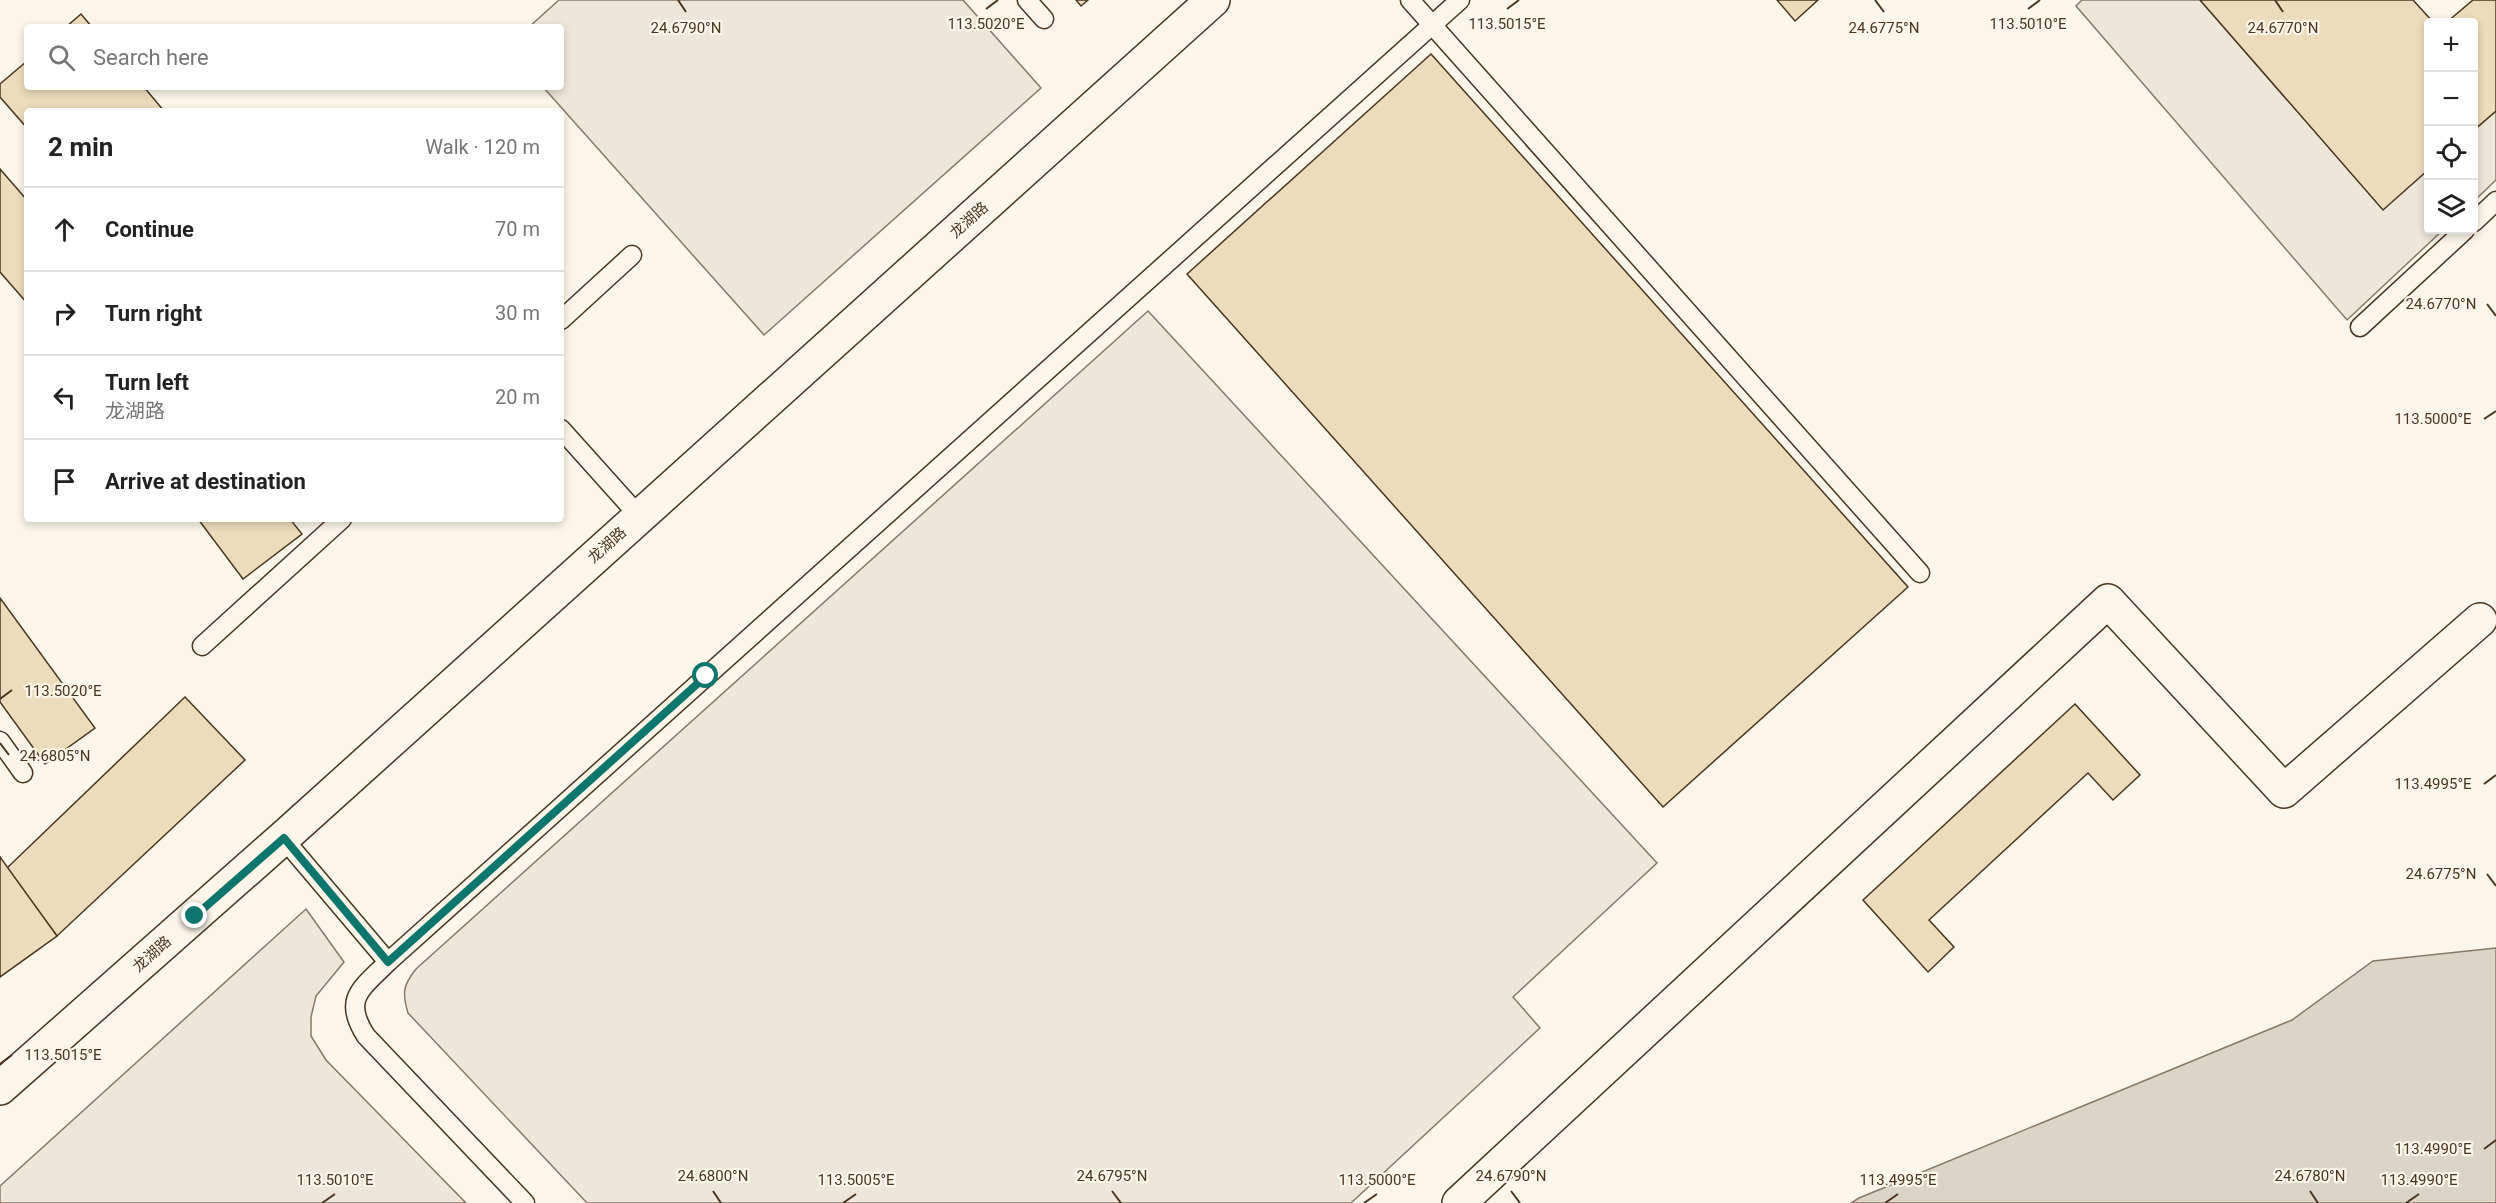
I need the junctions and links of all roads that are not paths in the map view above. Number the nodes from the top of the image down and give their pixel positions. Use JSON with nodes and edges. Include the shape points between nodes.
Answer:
{"nodes":[{"id":1,"x":1027,"y":0,"type":"edge"},
{"id":2,"x":1214,"y":0,"type":"edge"},
{"id":3,"x":1410,"y":0,"type":"edge"},
{"id":4,"x":1460,"y":0,"type":"edge"},
{"id":5,"x":1044,"y":19,"type":"dead end"},
{"id":6,"x":1432,"y":25,"type":"junction"},
{"id":7,"x":2496,"y":201,"type":"edge"},
{"id":8,"x":2478,"y":218,"type":"edge"},
{"id":9,"x":2461,"y":234,"type":"edge"},
{"id":10,"x":632,"y":255,"type":"dead end"},
{"id":11,"x":564,"y":317,"type":"edge"},
{"id":12,"x":2360,"y":327,"type":"dead end"},
{"id":13,"x":564,"y":432,"type":"edge"},
{"id":14,"x":639,"y":516,"type":"junction"},
{"id":15,"x":339,"y":522,"type":"edge"},
{"id":16,"x":1920,"y":573,"type":"dead end"},
{"id":17,"x":2480,"y":620,"type":"dead end"},
{"id":18,"x":202,"y":646,"type":"dead end"},
{"id":19,"x":0,"y":741,"type":"edge"},
{"id":20,"x":23,"y":773,"type":"dead end"},
{"id":21,"x":284,"y":838,"type":"junction"},
{"id":22,"x":388,"y":962,"type":"junction"},
{"id":23,"x":0,"y":1088,"type":"edge"},
{"id":24,"x":525,"y":1203,"type":"edge"},
{"id":25,"x":1459,"y":1203,"type":"edge"}],
"edges":[{"from":1,"to":5,"type":"lane"},
{"from":2,"to":14,"type":"street","name":"龙湖路"},
{"from":3,"to":6,"type":"lane"},
{"from":4,"to":6,"type":"lane"},
{"from":6,"to":16,"type":"lane"},
{"from":6,"to":22,"type":"lane"},
{"from":7,"to":8,"type":"lane"},
{"from":9,"to":12,"type":"lane"},
{"from":10,"to":11,"type":"lane"},
{"from":13,"to":14,"type":"lane"},
{"from":14,"to":21,"type":"street","name":"龙湖路"},
{"from":15,"to":18,"type":"lane"},
{"from":17,"to":25,"type":"street","via":[[2284,791],[2108,601]]},
{"from":19,"to":20,"type":"lane"},
{"from":21,"to":22,"type":"lane"},
{"from":21,"to":23,"type":"street","name":"龙湖路"},
{"from":22,"to":24,"type":"lane","via":[[355,999],[357,1023],[379,1052]]}]}
